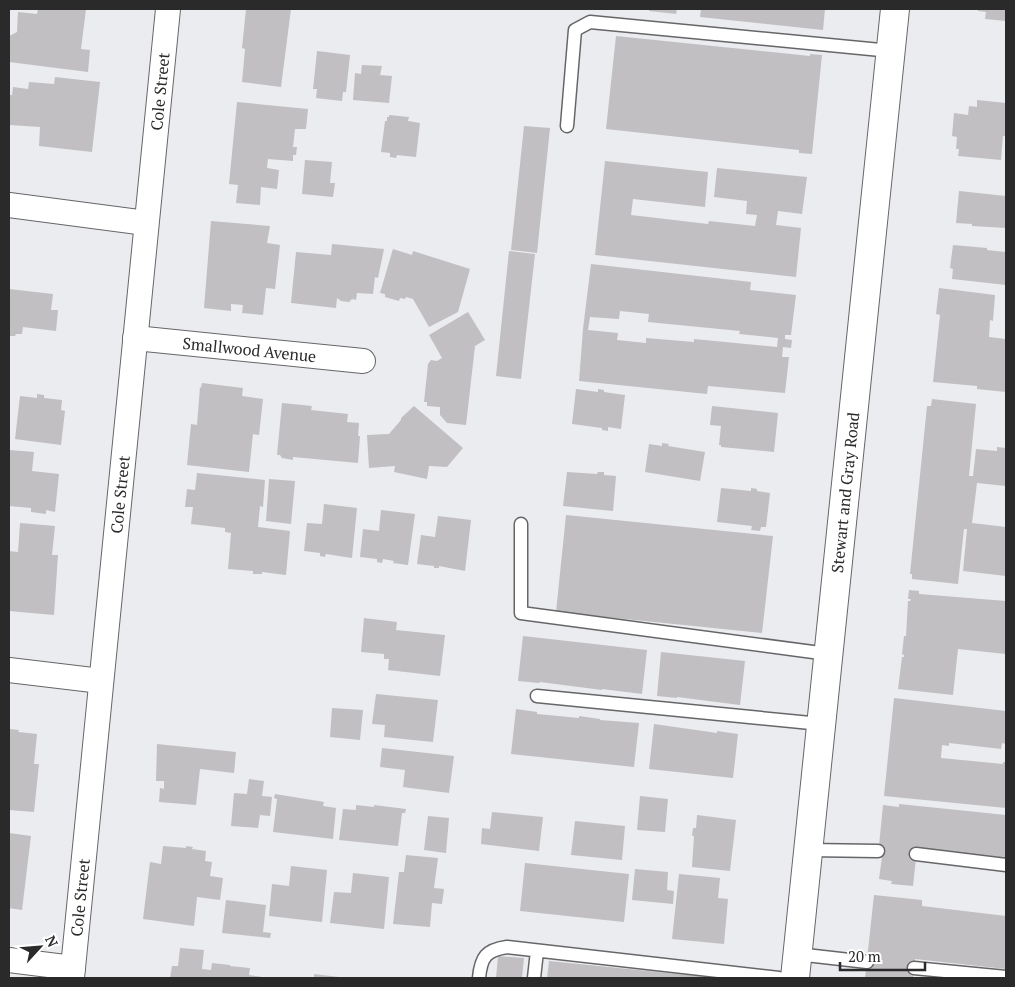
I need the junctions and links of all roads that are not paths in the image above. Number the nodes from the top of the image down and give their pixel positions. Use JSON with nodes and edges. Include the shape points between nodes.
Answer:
{"nodes":[{"id":1,"x":168,"y":9,"type":"edge"},
{"id":2,"x":895,"y":9,"type":"edge"},
{"id":3,"x":891,"y":51,"type":"junction"},
{"id":4,"x":567,"y":126,"type":"dead end"},
{"id":5,"x":9,"y":205,"type":"edge"},
{"id":6,"x":146,"y":223,"type":"junction"},
{"id":7,"x":135,"y":338,"type":"junction"},
{"id":8,"x":363,"y":360,"type":"dead end"},
{"id":9,"x":521,"y":524,"type":"dead end"},
{"id":10,"x":828,"y":654,"type":"junction"},
{"id":11,"x":9,"y":670,"type":"edge"},
{"id":12,"x":101,"y":681,"type":"junction"},
{"id":13,"x":537,"y":696,"type":"dead end"},
{"id":14,"x":821,"y":724,"type":"junction"},
{"id":15,"x":808,"y":850,"type":"junction"},
{"id":16,"x":878,"y":852,"type":"dead end"},
{"id":17,"x":916,"y":854,"type":"dead end"},
{"id":18,"x":1006,"y":865,"type":"edge"},
{"id":19,"x":536,"y":950,"type":"junction"},
{"id":20,"x":9,"y":960,"type":"edge"},
{"id":21,"x":866,"y":962,"type":"dead end"},
{"id":22,"x":796,"y":966,"type":"edge"},
{"id":23,"x":914,"y":968,"type":"dead end"},
{"id":24,"x":72,"y":973,"type":"edge"},
{"id":25,"x":1006,"y":977,"type":"edge"},
{"id":26,"x":479,"y":978,"type":"edge"},
{"id":27,"x":534,"y":978,"type":"edge"},
{"id":28,"x":779,"y":978,"type":"edge"}],
"edges":[{"from":1,"to":6,"type":"street","name":"Cole Street"},
{"from":2,"to":3,"type":"main road","name":"Stewart and Gray Road"},
{"from":3,"to":4,"type":"lane","via":[[590,22],[575,30]]},
{"from":3,"to":10,"type":"main road","name":"Stewart and Gray Road"},
{"from":5,"to":6,"type":"street"},
{"from":6,"to":7,"type":"street","name":"Cole Street"},
{"from":7,"to":8,"type":"street","name":"Smallwood Avenue"},
{"from":7,"to":12,"type":"street","name":"Cole Street"},
{"from":9,"to":10,"type":"lane","via":[[521,613]]},
{"from":10,"to":14,"type":"main road","name":"Stewart and Gray Road"},
{"from":11,"to":12,"type":"street"},
{"from":12,"to":24,"type":"street","name":"Cole Street"},
{"from":13,"to":14,"type":"lane"},
{"from":14,"to":15,"type":"main road","name":"Stewart and Gray Road"},
{"from":15,"to":16,"type":"lane"},
{"from":15,"to":22,"type":"main road","name":"Stewart and Gray Road"},
{"from":17,"to":18,"type":"lane"},
{"from":19,"to":26,"type":"lane","via":[[496,949],[482,961]]},
{"from":19,"to":27,"type":"lane"},
{"from":19,"to":28,"type":"lane"},
{"from":20,"to":24,"type":"street"},
{"from":21,"to":22,"type":"lane"},
{"from":23,"to":25,"type":"lane"}]}
